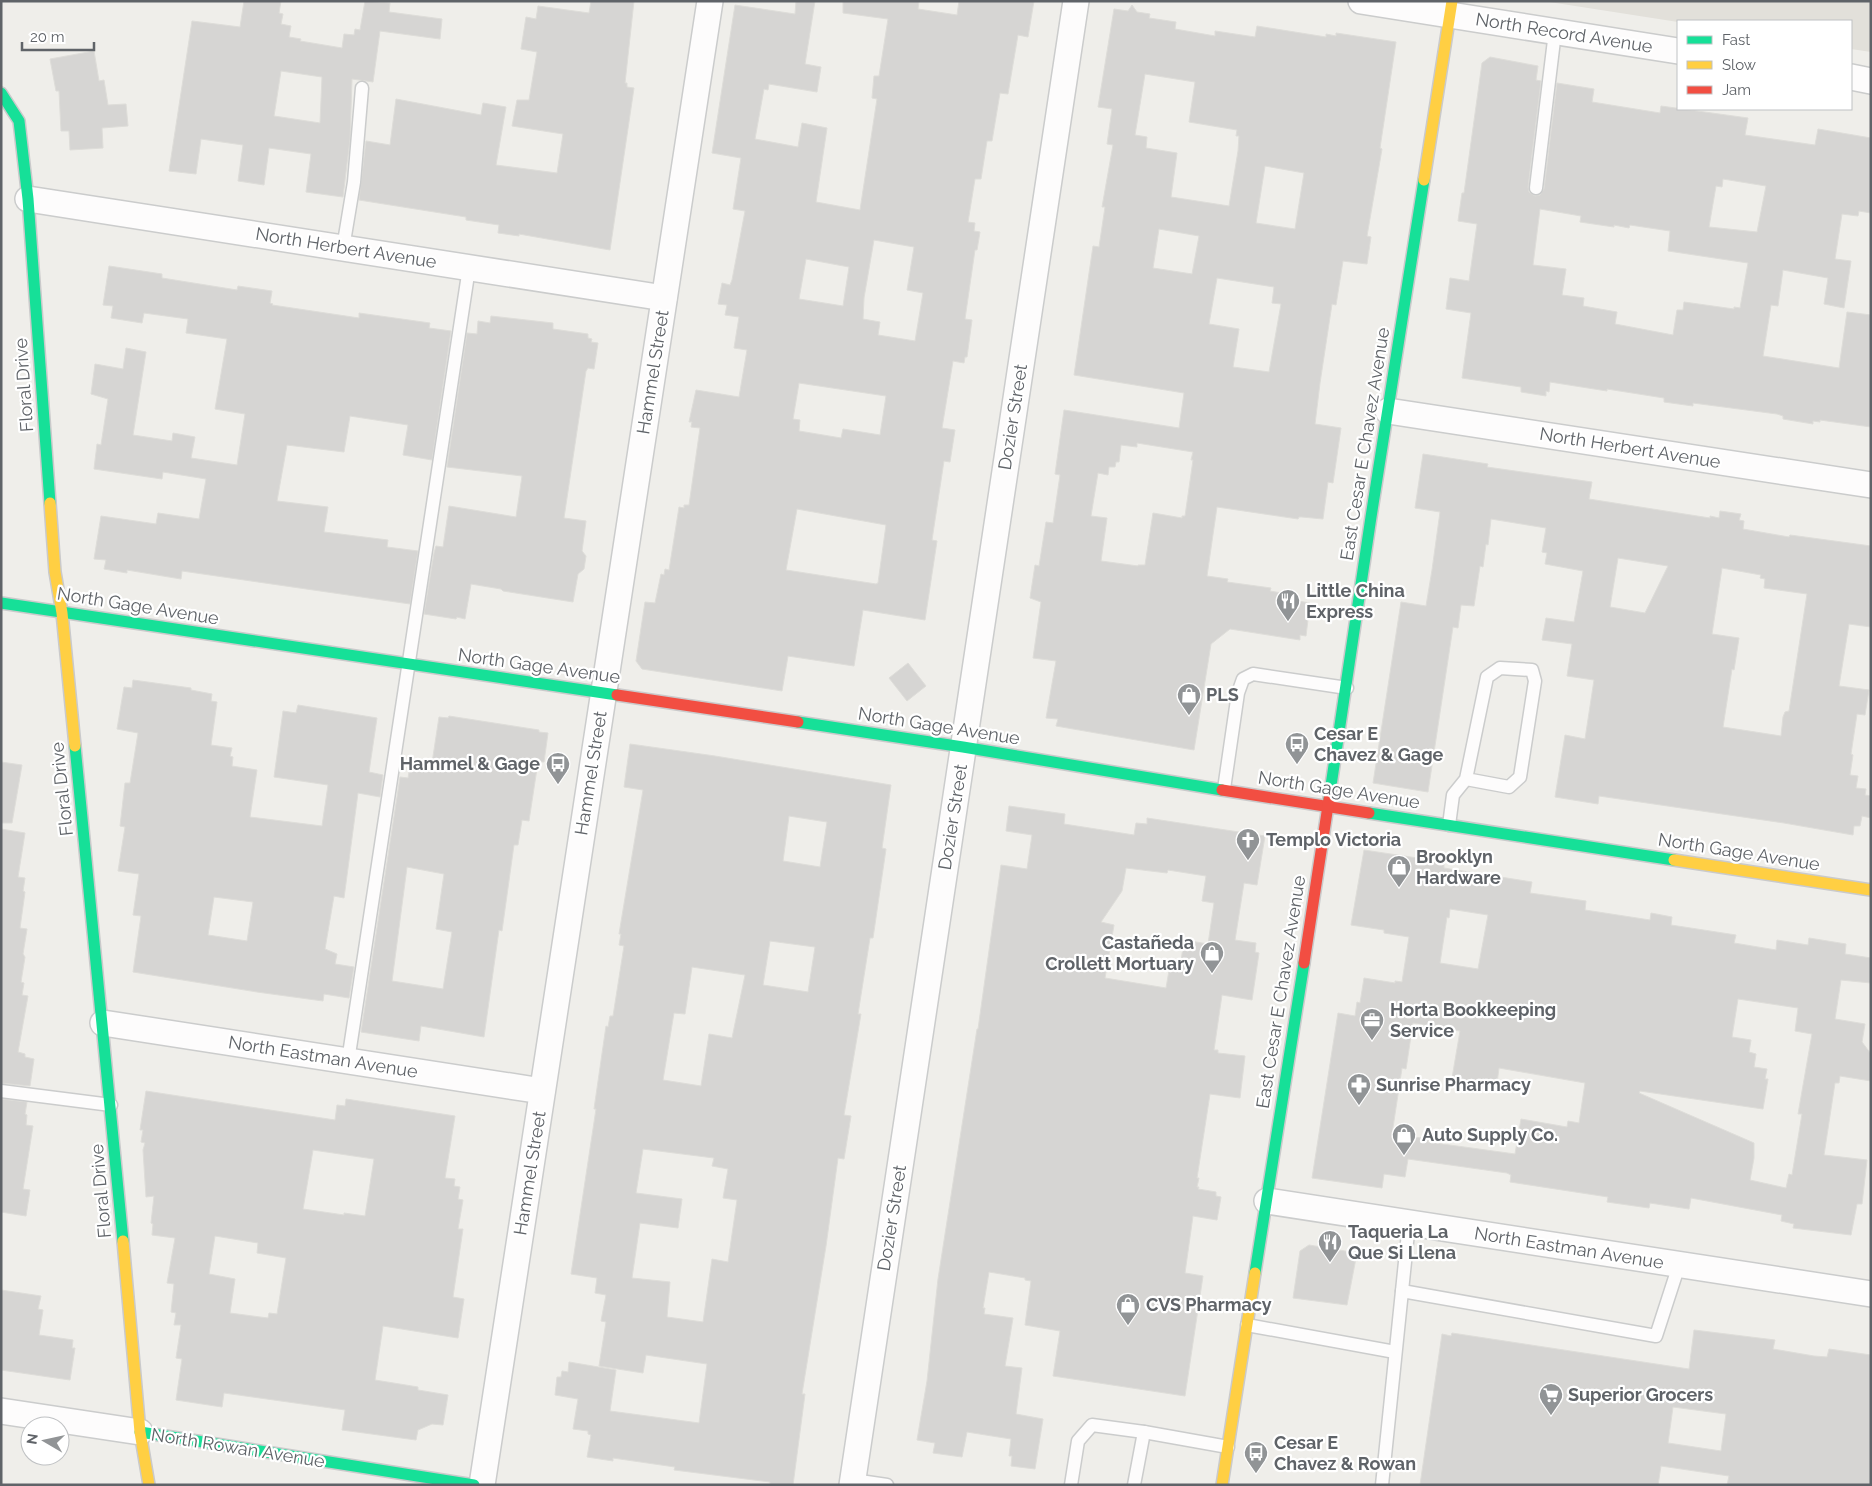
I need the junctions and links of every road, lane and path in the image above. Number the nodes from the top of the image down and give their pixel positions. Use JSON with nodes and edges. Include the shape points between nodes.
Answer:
{"nodes":[{"id":1,"x":710,"y":1,"type":"edge"},
{"id":2,"x":1076,"y":1,"type":"edge"},
{"id":3,"x":1361,"y":1,"type":"edge"},
{"id":4,"x":1450,"y":8,"type":"edge"},
{"id":5,"x":1555,"y":32,"type":"junction"},
{"id":6,"x":1677,"y":51,"type":"edge"},
{"id":7,"x":1852,"y":78,"type":"edge"},
{"id":8,"x":1871,"y":81,"type":"edge"},
{"id":9,"x":362,"y":88,"type":"dead end"},
{"id":10,"x":1,"y":93,"type":"edge"},
{"id":11,"x":1536,"y":188,"type":"dead end"},
{"id":12,"x":28,"y":199,"type":"junction"},
{"id":13,"x":343,"y":248,"type":"junction"},
{"id":14,"x":469,"y":268,"type":"junction"},
{"id":15,"x":664,"y":298,"type":"junction"},
{"id":16,"x":1388,"y":411,"type":"junction"},
{"id":17,"x":1871,"y":485,"type":"edge"},
{"id":18,"x":1,"y":603,"type":"edge"},
{"id":19,"x":62,"y":612,"type":"junction"},
{"id":20,"x":409,"y":665,"type":"junction"},
{"id":21,"x":1347,"y":688,"type":"junction"},
{"id":22,"x":604,"y":694,"type":"junction"},
{"id":23,"x":963,"y":747,"type":"junction"},
{"id":24,"x":1466,"y":779,"type":"junction"},
{"id":25,"x":1224,"y":790,"type":"junction"},
{"id":26,"x":1327,"y":807,"type":"junction"},
{"id":27,"x":1449,"y":826,"type":"junction"},
{"id":28,"x":1871,"y":890,"type":"edge"},
{"id":29,"x":104,"y":1023,"type":"junction"},
{"id":30,"x":348,"y":1061,"type":"junction"},
{"id":31,"x":1,"y":1091,"type":"edge"},
{"id":32,"x":542,"y":1091,"type":"junction"},
{"id":33,"x":111,"y":1105,"type":"junction"},
{"id":34,"x":1267,"y":1201,"type":"junction"},
{"id":35,"x":1409,"y":1223,"type":"junction"},
{"id":36,"x":1678,"y":1264,"type":"junction"},
{"id":37,"x":1402,"y":1291,"type":"junction"},
{"id":38,"x":1871,"y":1294,"type":"edge"},
{"id":39,"x":1247,"y":1325,"type":"junction"},
{"id":40,"x":1395,"y":1352,"type":"junction"},
{"id":41,"x":1,"y":1411,"type":"edge"},
{"id":42,"x":140,"y":1432,"type":"junction"},
{"id":43,"x":1144,"y":1432,"type":"junction"},
{"id":44,"x":1228,"y":1447,"type":"junction"},
{"id":45,"x":853,"y":1482,"type":"edge"},
{"id":46,"x":148,"y":1485,"type":"edge"},
{"id":47,"x":474,"y":1485,"type":"edge"},
{"id":48,"x":482,"y":1485,"type":"edge"},
{"id":49,"x":887,"y":1485,"type":"edge"},
{"id":50,"x":1071,"y":1485,"type":"edge"},
{"id":51,"x":1134,"y":1485,"type":"edge"},
{"id":52,"x":1222,"y":1485,"type":"edge"},
{"id":53,"x":1382,"y":1485,"type":"edge"}],
"edges":[{"from":1,"to":15,"type":"street","name":"Hammel Street"},
{"from":2,"to":23,"type":"street","name":"Dozier Street"},
{"from":3,"to":4,"type":"street","name":"North Record Avenue"},
{"from":4,"to":5,"type":"street","name":"North Record Avenue"},
{"from":4,"to":16,"type":"street","name":"East Cesar E Chavez Avenue"},
{"from":5,"to":6,"type":"street","name":"North Record Avenue"},
{"from":5,"to":11,"type":"lane"},
{"from":7,"to":8,"type":"street"},
{"from":9,"to":13,"type":"lane","via":[[354,182]]},
{"from":10,"to":12,"type":"street","name":"Floral Drive","via":[[19,121]]},
{"from":12,"to":13,"type":"street","name":"North Herbert Avenue"},
{"from":12,"to":19,"type":"street","name":"Floral Drive","via":[[55,572]]},
{"from":13,"to":14,"type":"street","name":"North Herbert Avenue"},
{"from":14,"to":15,"type":"street","name":"North Herbert Avenue"},
{"from":14,"to":20,"type":"lane"},
{"from":15,"to":22,"type":"street","name":"Hammel Street"},
{"from":16,"to":17,"type":"street","name":"North Herbert Avenue"},
{"from":16,"to":21,"type":"street","name":"East Cesar E Chavez Avenue"},
{"from":18,"to":19,"type":"street","name":"North Gage Avenue"},
{"from":19,"to":20,"type":"street","name":"North Gage Avenue"},
{"from":19,"to":29,"type":"street","name":"Floral Drive"},
{"from":20,"to":22,"type":"street","name":"North Gage Avenue"},
{"from":20,"to":30,"type":"lane"},
{"from":21,"to":25,"type":"lane","via":[[1254,674],[1243,679],[1238,692]]},
{"from":21,"to":26,"type":"street","name":"East Cesar E Chavez Avenue"},
{"from":22,"to":23,"type":"street","name":"North Gage Avenue"},
{"from":22,"to":32,"type":"street","name":"Hammel Street"},
{"from":23,"to":25,"type":"street","name":"North Gage Avenue"},
{"from":23,"to":45,"type":"street","name":"Dozier Street"},
{"from":24,"to":24,"type":"lane","via":[[1487,677],[1500,668],[1532,670],[1535,681],[1520,777],[1509,787]]},
{"from":24,"to":27,"type":"lane","via":[[1453,795]]},
{"from":25,"to":26,"type":"street","name":"North Gage Avenue"},
{"from":26,"to":27,"type":"street","name":"North Gage Avenue"},
{"from":26,"to":34,"type":"street","name":"East Cesar E Chavez Avenue"},
{"from":27,"to":28,"type":"street","name":"North Gage Avenue"},
{"from":29,"to":30,"type":"street","name":"North Eastman Avenue"},
{"from":29,"to":33,"type":"street","name":"Floral Drive"},
{"from":30,"to":32,"type":"street","name":"North Eastman Avenue"},
{"from":31,"to":33,"type":"lane"},
{"from":32,"to":48,"type":"street","name":"Hammel Street"},
{"from":33,"to":42,"type":"street","name":"Floral Drive"},
{"from":34,"to":35,"type":"street","name":"North Eastman Avenue"},
{"from":34,"to":39,"type":"street","name":"East Cesar E Chavez Avenue"},
{"from":35,"to":36,"type":"street","name":"North Eastman Avenue"},
{"from":35,"to":37,"type":"lane"},
{"from":36,"to":37,"type":"lane","via":[[1656,1336]]},
{"from":36,"to":38,"type":"street","name":"North Eastman Avenue"},
{"from":37,"to":40,"type":"lane"},
{"from":39,"to":40,"type":"lane"},
{"from":39,"to":44,"type":"street","name":"East Cesar E Chavez Avenue"},
{"from":40,"to":53,"type":"lane"},
{"from":41,"to":42,"type":"street","name":"North Rowan Avenue"},
{"from":42,"to":46,"type":"street","name":"Floral Drive"},
{"from":42,"to":47,"type":"street","name":"North Rowan Avenue"},
{"from":43,"to":44,"type":"lane"},
{"from":43,"to":50,"type":"lane","via":[[1092,1425],[1078,1441]]},
{"from":43,"to":51,"type":"lane"},
{"from":44,"to":52,"type":"street","name":"East Cesar E Chavez Avenue"},
{"from":45,"to":49,"type":"lane"}]}
